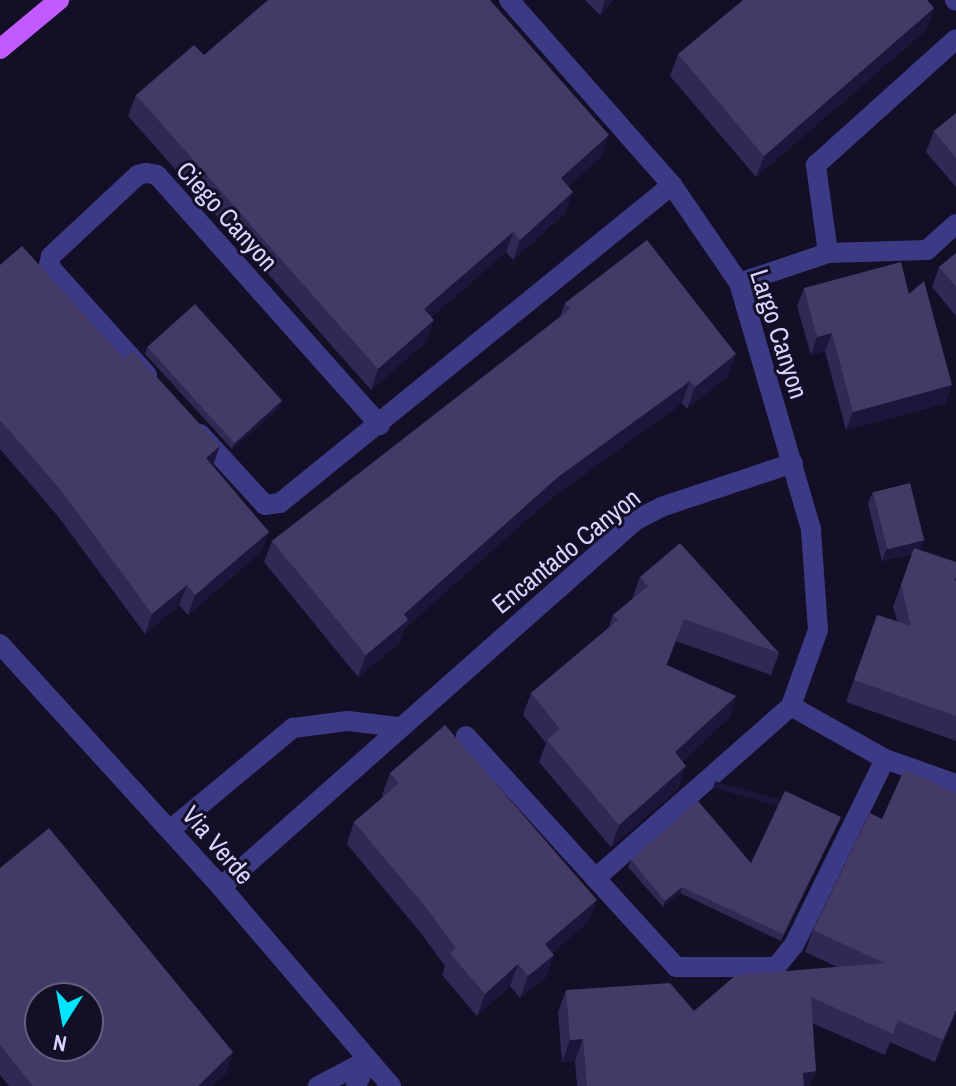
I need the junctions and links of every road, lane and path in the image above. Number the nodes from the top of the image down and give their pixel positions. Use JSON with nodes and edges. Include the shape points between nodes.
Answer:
{"nodes":[{"id":1,"x":59,"y":0,"type":"edge"},
{"id":2,"x":509,"y":0,"type":"edge"},
{"id":3,"x":956,"y":39,"type":"edge"},
{"id":4,"x":0,"y":49,"type":"edge"},
{"id":5,"x":672,"y":185,"type":"junction"},
{"id":6,"x":956,"y":224,"type":"edge"},
{"id":7,"x":828,"y":253,"type":"junction"},
{"id":8,"x":739,"y":283,"type":"junction"},
{"id":9,"x":159,"y":388,"type":"edge"},
{"id":10,"x":191,"y":423,"type":"edge"},
{"id":11,"x":380,"y":425,"type":"junction"},
{"id":12,"x":793,"y":463,"type":"junction"},
{"id":13,"x":0,"y":644,"type":"edge"},
{"id":14,"x":791,"y":706,"type":"junction"},
{"id":15,"x":398,"y":727,"type":"junction"},
{"id":16,"x":466,"y":736,"type":"dead end"},
{"id":17,"x":885,"y":759,"type":"junction"},
{"id":18,"x":956,"y":784,"type":"edge"},
{"id":19,"x":170,"y":830,"type":"junction"},
{"id":20,"x":595,"y":879,"type":"junction"},
{"id":21,"x":221,"y":887,"type":"junction"},
{"id":22,"x":368,"y":1060,"type":"junction"},
{"id":23,"x":318,"y":1086,"type":"edge"},
{"id":24,"x":356,"y":1086,"type":"edge"},
{"id":25,"x":391,"y":1086,"type":"edge"}],
"edges":[{"from":1,"to":4,"type":"main road"},
{"from":2,"to":5,"type":"street","name":"Largo Canyon"},
{"from":3,"to":7,"type":"street","via":[[816,165]]},
{"from":5,"to":8,"type":"street","name":"Largo Canyon"},
{"from":5,"to":11,"type":"street"},
{"from":6,"to":7,"type":"street","via":[[927,250]]},
{"from":7,"to":8,"type":"street"},
{"from":8,"to":12,"type":"street","name":"Largo Canyon"},
{"from":9,"to":11,"type":"street","name":"Ciego Canyon","via":[[49,266],[51,256],[146,173],[157,175]]},
{"from":10,"to":11,"type":"street","via":[[265,505],[274,506]]},
{"from":12,"to":14,"type":"street","name":"Largo Canyon","via":[[811,530],[818,630]]},
{"from":12,"to":15,"type":"street","name":"Encantado Canyon","via":[[636,520]]},
{"from":13,"to":19,"type":"street","name":"Via Verde"},
{"from":14,"to":17,"type":"street"},
{"from":14,"to":20,"type":"street","name":"Largo Canyon"},
{"from":15,"to":19,"type":"street","via":[[348,721],[293,728]]},
{"from":15,"to":21,"type":"street","name":"Encantado Canyon"},
{"from":16,"to":20,"type":"street"},
{"from":17,"to":18,"type":"street"},
{"from":17,"to":20,"type":"street","via":[[794,945],[776,967],[676,967]]},
{"from":19,"to":21,"type":"street","name":"Via Verde"},
{"from":21,"to":22,"type":"street","name":"Via Verde"},
{"from":22,"to":23,"type":"street"},
{"from":22,"to":24,"type":"street"},
{"from":22,"to":25,"type":"street","name":"Via Verde"}]}
